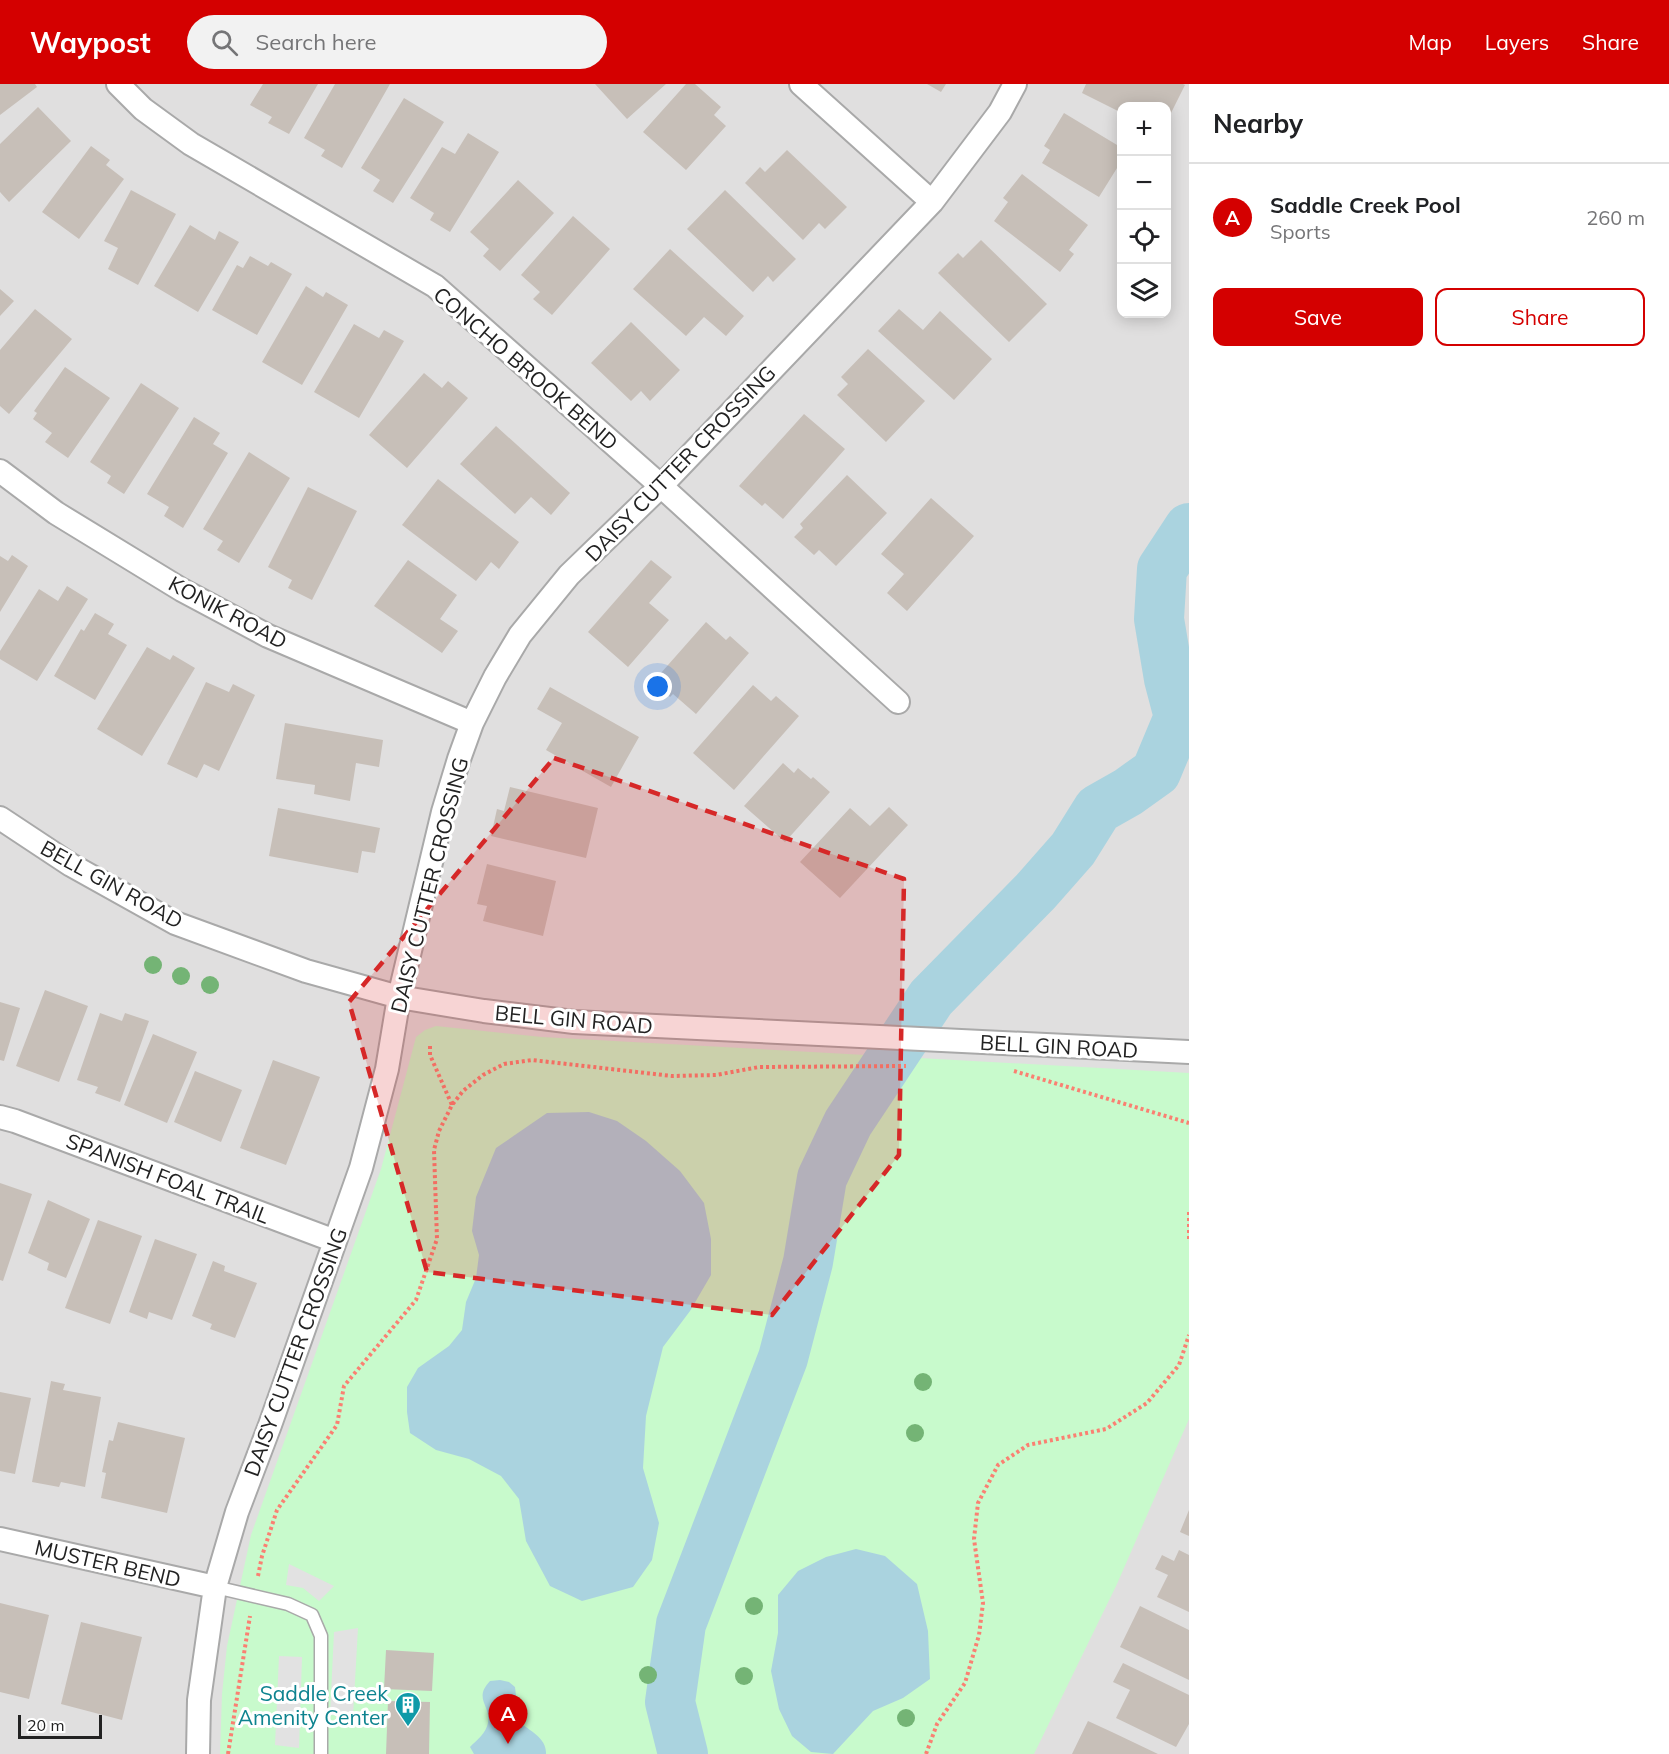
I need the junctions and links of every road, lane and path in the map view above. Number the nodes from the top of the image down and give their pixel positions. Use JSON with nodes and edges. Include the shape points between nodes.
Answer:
{"nodes":[{"id":1,"x":118,"y":84,"type":"edge"},
{"id":2,"x":801,"y":84,"type":"edge"},
{"id":3,"x":1015,"y":84,"type":"edge"},
{"id":4,"x":932,"y":202,"type":"junction"},
{"id":5,"x":0,"y":471,"type":"edge"},
{"id":6,"x":661,"y":486,"type":"junction"},
{"id":7,"x":898,"y":702,"type":"dead end"},
{"id":8,"x":472,"y":723,"type":"junction"},
{"id":9,"x":0,"y":818,"type":"edge"},
{"id":10,"x":399,"y":997,"type":"junction"},
{"id":11,"x":430,"y":1046,"type":"dead end"},
{"id":12,"x":1189,"y":1052,"type":"edge"},
{"id":13,"x":908,"y":1066,"type":"dead end"},
{"id":14,"x":1009,"y":1069,"type":"dead end"},
{"id":15,"x":452,"y":1105,"type":"junction"},
{"id":16,"x":0,"y":1117,"type":"edge"},
{"id":17,"x":1189,"y":1123,"type":"edge"},
{"id":18,"x":1189,"y":1212,"type":"edge"},
{"id":19,"x":335,"y":1240,"type":"junction"},
{"id":20,"x":1189,"y":1240,"type":"edge"},
{"id":21,"x":1189,"y":1335,"type":"edge"},
{"id":22,"x":0,"y":1539,"type":"edge"},
{"id":23,"x":258,"y":1577,"type":"dead end"},
{"id":24,"x":215,"y":1587,"type":"junction"},
{"id":25,"x":251,"y":1613,"type":"dead end"},
{"id":26,"x":198,"y":1754,"type":"edge"},
{"id":27,"x":228,"y":1754,"type":"edge"},
{"id":28,"x":321,"y":1754,"type":"edge"},
{"id":29,"x":926,"y":1754,"type":"edge"}],
"edges":[{"from":1,"to":6,"type":"street","name":"CONCHO BROOK BEND","via":[[143,109],[191,144],[435,286]]},
{"from":2,"to":4,"type":"street"},
{"from":3,"to":4,"type":"street","name":"DAISY CUTTER CROSSING","via":[[1000,112]]},
{"from":4,"to":6,"type":"street","name":"DAISY CUTTER CROSSING"},
{"from":5,"to":8,"type":"street","name":"KONIK ROAD","via":[[56,513],[258,631]]},
{"from":6,"to":7,"type":"street","name":"CONCHO BROOK BEND"},
{"from":6,"to":8,"type":"street","name":"DAISY CUTTER CROSSING","via":[[569,575],[527,627]]},
{"from":8,"to":10,"type":"street","name":"DAISY CUTTER CROSSING","via":[[443,812]]},
{"from":9,"to":10,"type":"street","name":"BELL GIN ROAD","via":[[71,865],[175,923],[306,972]]},
{"from":10,"to":12,"type":"street","name":"BELL GIN ROAD","via":[[574,1022]]},
{"from":10,"to":19,"type":"street","name":"DAISY CUTTER CROSSING","via":[[387,1069],[362,1168]]},
{"from":11,"to":15,"type":"path"},
{"from":13,"to":15,"type":"path","via":[[759,1067],[716,1075],[672,1076],[532,1060],[504,1064],[483,1075]]},
{"from":14,"to":17,"type":"path"},
{"from":15,"to":23,"type":"path","via":[[434,1150],[437,1239],[416,1300],[344,1386],[337,1425],[277,1510]]},
{"from":16,"to":19,"type":"street","name":"SPANISH FOAL TRAIL"},
{"from":18,"to":20,"type":"path"},
{"from":19,"to":24,"type":"street","name":"DAISY CUTTER CROSSING","via":[[237,1512]]},
{"from":21,"to":29,"type":"path","via":[[1179,1365],[1147,1403],[1106,1429],[1028,1445],[998,1466],[978,1503],[974,1539],[983,1603],[979,1635],[965,1683],[938,1724]]},
{"from":22,"to":24,"type":"street","name":"MUSTER BEND"},
{"from":24,"to":26,"type":"street","name":"DAISY CUTTER CROSSING","via":[[199,1700]]},
{"from":24,"to":28,"type":"lane","via":[[288,1604],[312,1615],[321,1636]]},
{"from":25,"to":27,"type":"path"}]}
